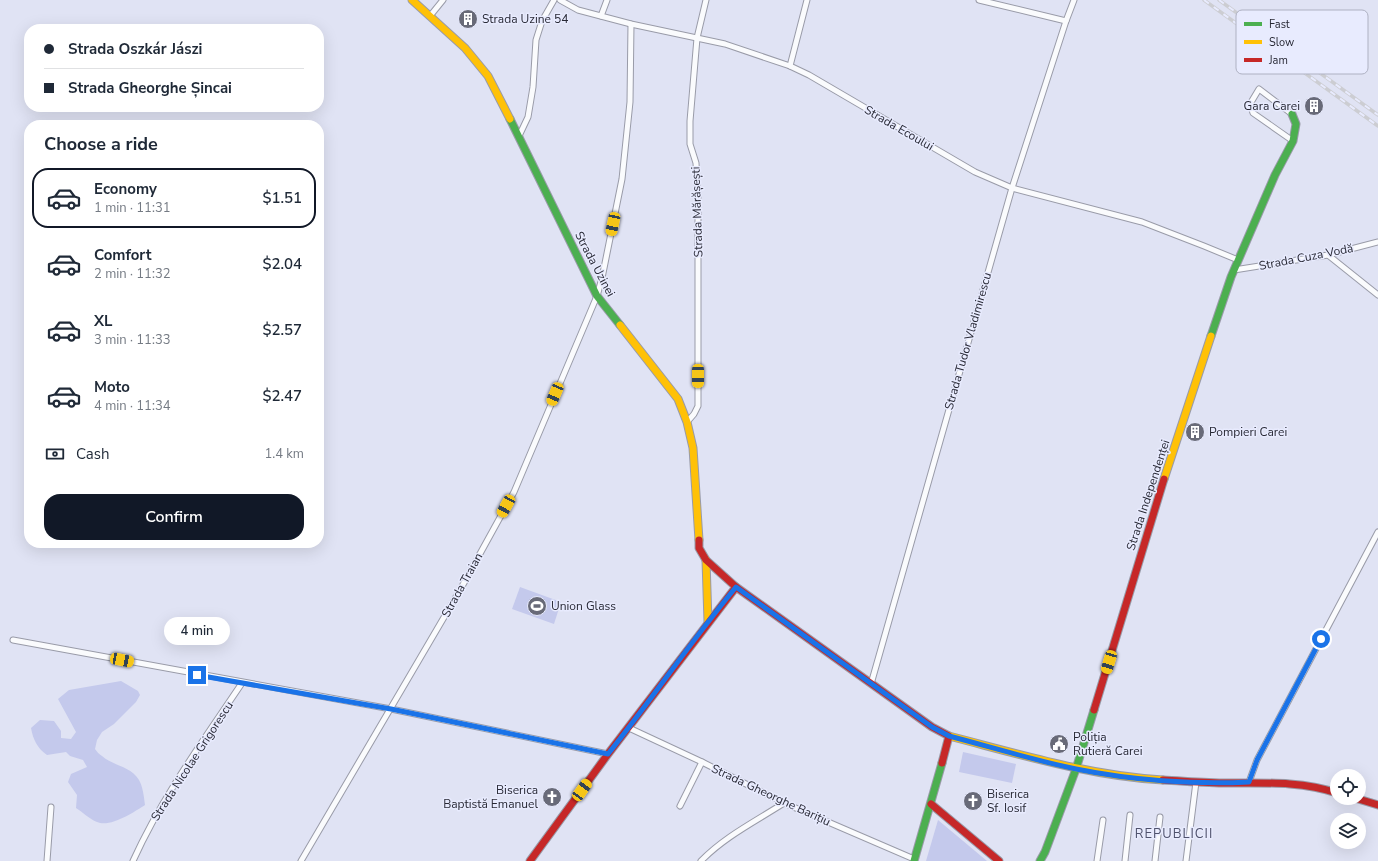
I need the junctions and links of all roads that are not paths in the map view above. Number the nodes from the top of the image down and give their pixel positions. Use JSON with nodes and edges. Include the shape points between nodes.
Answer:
{"nodes":[{"id":1,"x":412,"y":0,"type":"edge"},
{"id":2,"x":443,"y":0,"type":"edge"},
{"id":3,"x":554,"y":0,"type":"edge"},
{"id":4,"x":560,"y":0,"type":"edge"},
{"id":5,"x":607,"y":0,"type":"edge"},
{"id":6,"x":706,"y":0,"type":"edge"},
{"id":7,"x":807,"y":0,"type":"edge"},
{"id":8,"x":979,"y":0,"type":"edge"},
{"id":9,"x":1074,"y":0,"type":"edge"},
{"id":10,"x":430,"y":16,"type":"junction"},
{"id":11,"x":601,"y":16,"type":"junction"},
{"id":12,"x":1066,"y":20,"type":"junction"},
{"id":13,"x":631,"y":24,"type":"junction"},
{"id":14,"x":697,"y":38,"type":"junction"},
{"id":15,"x":790,"y":66,"type":"junction"},
{"id":16,"x":1292,"y":114,"type":"joint"},
{"id":17,"x":519,"y":136,"type":"junction"},
{"id":18,"x":1293,"y":141,"type":"junction"},
{"id":19,"x":1012,"y":188,"type":"junction"},
{"id":20,"x":1378,"y":242,"type":"edge"},
{"id":21,"x":1328,"y":255,"type":"junction"},
{"id":22,"x":1238,"y":260,"type":"junction"},
{"id":23,"x":1234,"y":270,"type":"junction"},
{"id":24,"x":1378,"y":295,"type":"edge"},
{"id":25,"x":597,"y":296,"type":"junction"},
{"id":26,"x":687,"y":422,"type":"junction"},
{"id":27,"x":1378,"y":532,"type":"edge"},
{"id":28,"x":706,"y":560,"type":"junction"},
{"id":29,"x":736,"y":587,"type":"junction"},
{"id":30,"x":708,"y":622,"type":"junction"},
{"id":31,"x":13,"y":640,"type":"dead end"},
{"id":32,"x":242,"y":683,"type":"junction"},
{"id":33,"x":871,"y":684,"type":"junction"},
{"id":34,"x":391,"y":709,"type":"junction"},
{"id":35,"x":629,"y":728,"type":"junction"},
{"id":36,"x":949,"y":736,"type":"junction"},
{"id":37,"x":608,"y":754,"type":"junction"},
{"id":38,"x":702,"y":762,"type":"junction"},
{"id":39,"x":1076,"y":769,"type":"junction"},
{"id":40,"x":1196,"y":782,"type":"junction"},
{"id":41,"x":1249,"y":782,"type":"junction"},
{"id":42,"x":1330,"y":791,"type":"edge"},
{"id":43,"x":1366,"y":801,"type":"edge"},
{"id":44,"x":784,"y":803,"type":"junction"},
{"id":45,"x":931,"y":804,"type":"junction"},
{"id":46,"x":1378,"y":805,"type":"edge"},
{"id":47,"x":680,"y":806,"type":"dead end"},
{"id":48,"x":51,"y":807,"type":"dead end"},
{"id":49,"x":1130,"y":816,"type":"dead end"},
{"id":50,"x":1160,"y":817,"type":"dead end"},
{"id":51,"x":1103,"y":820,"type":"dead end"},
{"id":52,"x":914,"y":860,"type":"edge"},
{"id":53,"x":47,"y":861,"type":"edge"},
{"id":54,"x":133,"y":861,"type":"edge"},
{"id":55,"x":301,"y":861,"type":"edge"},
{"id":56,"x":530,"y":861,"type":"edge"},
{"id":57,"x":701,"y":861,"type":"edge"},
{"id":58,"x":998,"y":861,"type":"edge"},
{"id":59,"x":1040,"y":861,"type":"edge"},
{"id":60,"x":1097,"y":861,"type":"edge"},
{"id":61,"x":1125,"y":861,"type":"edge"},
{"id":62,"x":1155,"y":861,"type":"edge"},
{"id":63,"x":1186,"y":861,"type":"edge"}],
"edges":[{"from":1,"to":10,"type":"main road","name":"Strada Uzinei"},
{"from":2,"to":10,"type":"street"},
{"from":3,"to":17,"type":"street","via":[[542,20],[536,40],[528,117]]},
{"from":4,"to":11,"type":"street","name":"Strada Ecoului","via":[[578,10]]},
{"from":5,"to":11,"type":"street"},
{"from":6,"to":14,"type":"street","name":"Strada Mărășești"},
{"from":7,"to":15,"type":"street"},
{"from":8,"to":12,"type":"street"},
{"from":9,"to":12,"type":"street","name":"Strada Tudor Vladimirescu"},
{"from":10,"to":17,"type":"main road","name":"Strada Uzinei","via":[[465,48],[488,76]]},
{"from":11,"to":13,"type":"street","name":"Strada Ecoului"},
{"from":12,"to":19,"type":"street","name":"Strada Tudor Vladimirescu"},
{"from":13,"to":14,"type":"street","name":"Strada Ecoului"},
{"from":13,"to":25,"type":"street","name":"Strada Traian","via":[[630,102],[622,179]]},
{"from":14,"to":15,"type":"street","name":"Strada Ecoului","via":[[725,44]]},
{"from":14,"to":26,"type":"street","name":"Strada Mărășești","via":[[690,144],[696,163],[698,196],[698,406]]},
{"from":15,"to":19,"type":"street","name":"Strada Ecoului","via":[[975,172]]},
{"from":16,"to":18,"type":"main road","name":"Strada Independenței","via":[[1296,124]]},
{"from":16,"to":18,"type":"street","name":"Strada Independenței","via":[[1259,89],[1250,104],[1253,112]]},
{"from":17,"to":25,"type":"main road","name":"Strada Uzinei"},
{"from":18,"to":22,"type":"main road","name":"Strada Independenței"},
{"from":19,"to":22,"type":"street","name":"Strada Ecoului","via":[[1142,222]]},
{"from":19,"to":33,"type":"street","name":"Strada Tudor Vladimirescu"},
{"from":20,"to":21,"type":"street","name":"Strada Cuza Vodă"},
{"from":21,"to":23,"type":"street","name":"Strada Cuza Vodă"},
{"from":21,"to":24,"type":"street"},
{"from":22,"to":23,"type":"main road","name":"Strada Independenței"},
{"from":23,"to":39,"type":"main road","name":"Strada Independenței","via":[[1160,493]]},
{"from":25,"to":26,"type":"main road","name":"Strada Uzinei","via":[[678,399]]},
{"from":25,"to":34,"type":"street","name":"Strada Traian","via":[[514,492]]},
{"from":26,"to":28,"type":"main road","name":"Strada Uzinei","via":[[693,448],[699,548]]},
{"from":27,"to":41,"type":"street","via":[[1257,760]]},
{"from":28,"to":29,"type":"main road"},
{"from":28,"to":30,"type":"main road"},
{"from":29,"to":30,"type":"main road"},
{"from":29,"to":33,"type":"main road"},
{"from":30,"to":35,"type":"main road"},
{"from":31,"to":32,"type":"street"},
{"from":32,"to":34,"type":"street"},
{"from":32,"to":54,"type":"street","name":"Strada Nicolae Grigorescu","via":[[170,791]]},
{"from":33,"to":36,"type":"main road"},
{"from":34,"to":37,"type":"street"},
{"from":34,"to":55,"type":"street","name":"Strada Traian"},
{"from":35,"to":37,"type":"main road"},
{"from":35,"to":38,"type":"street","name":"Strada Gheorghe Barițiu"},
{"from":36,"to":39,"type":"main road"},
{"from":36,"to":45,"type":"main road"},
{"from":37,"to":56,"type":"main road"},
{"from":38,"to":44,"type":"street","name":"Strada Gheorghe Barițiu"},
{"from":38,"to":47,"type":"street"},
{"from":39,"to":40,"type":"main road","via":[[1145,779]]},
{"from":39,"to":59,"type":"main road","name":"Strada Independenței"},
{"from":40,"to":41,"type":"main road"},
{"from":40,"to":63,"type":"street"},
{"from":41,"to":42,"type":"main road","via":[[1301,785]]},
{"from":43,"to":46,"type":"main road"},
{"from":44,"to":52,"type":"street","name":"Strada Gheorghe Barițiu"},
{"from":44,"to":57,"type":"street","via":[[730,837]]},
{"from":45,"to":52,"type":"main road"},
{"from":45,"to":58,"type":"main road"},
{"from":48,"to":53,"type":"street"},
{"from":49,"to":61,"type":"street"},
{"from":50,"to":62,"type":"street"},
{"from":51,"to":60,"type":"street"}]}
